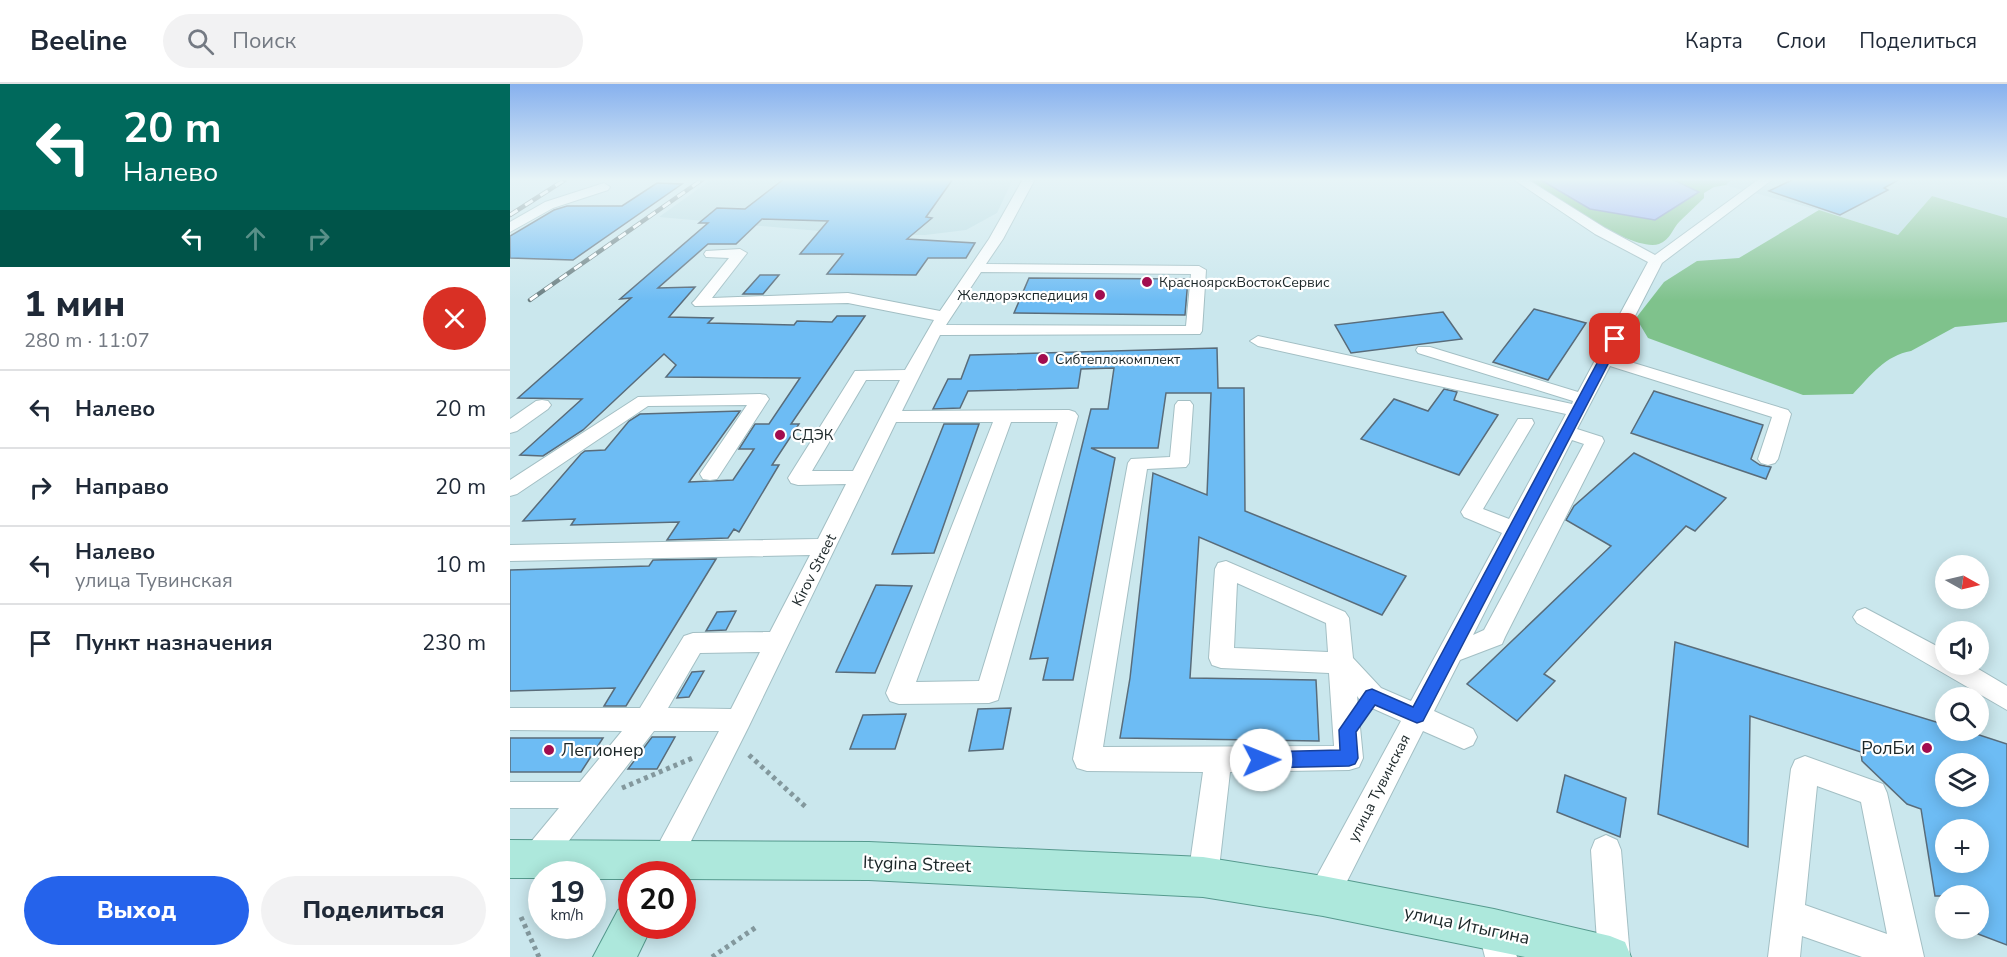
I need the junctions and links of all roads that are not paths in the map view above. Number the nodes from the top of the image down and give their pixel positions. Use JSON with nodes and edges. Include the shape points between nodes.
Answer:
{"nodes":[{"id":1,"x":524,"y":220,"type":"edge"},
{"id":2,"x":1007,"y":220,"type":"edge"},
{"id":3,"x":1582,"y":220,"type":"edge"},
{"id":4,"x":1712,"y":220,"type":"edge"},
{"id":5,"x":510,"y":228,"type":"edge"},
{"id":6,"x":711,"y":254,"type":"dead end"},
{"id":7,"x":1656,"y":261,"type":"junction"},
{"id":8,"x":976,"y":268,"type":"junction"},
{"id":9,"x":939,"y":323,"type":"junction"},
{"id":10,"x":1258,"y":341,"type":"dead end"},
{"id":11,"x":1424,"y":350,"type":"dead end"},
{"id":12,"x":1605,"y":359,"type":"junction"},
{"id":13,"x":911,"y":375,"type":"junction"},
{"id":14,"x":542,"y":405,"type":"dead end"},
{"id":15,"x":1184,"y":405,"type":"dead end"},
{"id":16,"x":1581,"y":405,"type":"junction"},
{"id":17,"x":1004,"y":416,"type":"junction"},
{"id":18,"x":890,"y":417,"type":"junction"},
{"id":19,"x":1525,"y":423,"type":"dead end"},
{"id":20,"x":510,"y":427,"type":"edge"},
{"id":21,"x":1567,"y":432,"type":"junction"},
{"id":22,"x":1768,"y":459,"type":"dead end"},
{"id":23,"x":710,"y":474,"type":"dead end"},
{"id":24,"x":860,"y":477,"type":"junction"},
{"id":25,"x":510,"y":489,"type":"edge"},
{"id":26,"x":1515,"y":530,"type":"junction"},
{"id":27,"x":825,"y":547,"type":"junction"},
{"id":28,"x":510,"y":553,"type":"edge"},
{"id":29,"x":1864,"y":617,"type":"dead end"},
{"id":30,"x":777,"y":642,"type":"junction"},
{"id":31,"x":1450,"y":653,"type":"junction"},
{"id":32,"x":1935,"y":658,"type":"edge"},
{"id":33,"x":1342,"y":663,"type":"junction"},
{"id":34,"x":1965,"y":675,"type":"edge"},
{"id":35,"x":1372,"y":696,"type":"junction"},
{"id":36,"x":2007,"y":699,"type":"edge"},
{"id":37,"x":1417,"y":716,"type":"junction"},
{"id":38,"x":510,"y":719,"type":"edge"},
{"id":39,"x":648,"y":719,"type":"junction"},
{"id":40,"x":739,"y":720,"type":"junction"},
{"id":41,"x":1347,"y":730,"type":"junction"},
{"id":42,"x":1464,"y":737,"type":"dead end"},
{"id":43,"x":1218,"y":760,"type":"junction"},
{"id":44,"x":600,"y":793,"type":"junction"},
{"id":45,"x":510,"y":795,"type":"edge"},
{"id":46,"x":1606,"y":850,"type":"dead end"},
{"id":47,"x":523,"y":859,"type":"edge"},
{"id":48,"x":665,"y":861,"type":"edge"},
{"id":49,"x":618,"y":864,"type":"edge"},
{"id":50,"x":696,"y":866,"type":"edge"},
{"id":51,"x":1203,"y":878,"type":"junction"},
{"id":52,"x":1323,"y":896,"type":"junction"},
{"id":53,"x":1788,"y":915,"type":"junction"},
{"id":54,"x":624,"y":939,"type":"edge"},
{"id":55,"x":1498,"y":943,"type":"edge"},
{"id":56,"x":614,"y":957,"type":"edge"},
{"id":57,"x":1610,"y":957,"type":"edge"},
{"id":58,"x":1614,"y":957,"type":"edge"},
{"id":59,"x":1784,"y":957,"type":"edge"},
{"id":60,"x":1908,"y":957,"type":"edge"}],
"edges":[{"from":1,"to":5,"type":"street"},
{"from":2,"to":8,"type":"street","name":"Kirov Street"},
{"from":3,"to":7,"type":"street"},
{"from":4,"to":7,"type":"street","name":"улица Тувинская"},
{"from":6,"to":9,"type":"street","via":[[740,254],[700,303],[848,298]]},
{"from":7,"to":12,"type":"street","name":"улица Тувинская"},
{"from":8,"to":9,"type":"street","name":"Kirov Street"},
{"from":8,"to":9,"type":"street","via":[[1199,270],[1194,331]]},
{"from":9,"to":13,"type":"street","name":"Kirov Street"},
{"from":10,"to":16,"type":"street"},
{"from":11,"to":16,"type":"street"},
{"from":12,"to":16,"type":"street","name":"улица Тувинская"},
{"from":12,"to":22,"type":"street","via":[[1782,414]]},
{"from":13,"to":18,"type":"street","name":"Kirov Street"},
{"from":13,"to":24,"type":"street","via":[[861,375],[798,478]]},
{"from":14,"to":20,"type":"street"},
{"from":15,"to":43,"type":"street","via":[[1179,464],[1138,463],[1087,759]]},
{"from":16,"to":21,"type":"street","name":"улица Тувинская"},
{"from":17,"to":17,"type":"street","via":[[1069,416],[989,692],[899,693]]},
{"from":17,"to":18,"type":"street"},
{"from":18,"to":24,"type":"street","name":"Kirov Street"},
{"from":19,"to":26,"type":"street","via":[[1471,512]]},
{"from":21,"to":26,"type":"street","name":"улица Тувинская"},
{"from":21,"to":31,"type":"street","via":[[1595,441],[1493,638]]},
{"from":23,"to":25,"type":"street","via":[[760,399],[644,401]]},
{"from":24,"to":27,"type":"street","name":"Kirov Street"},
{"from":26,"to":31,"type":"street","name":"улица Тувинская"},
{"from":27,"to":28,"type":"street"},
{"from":27,"to":30,"type":"street","name":"Kirov Street"},
{"from":29,"to":32,"type":"street"},
{"from":30,"to":39,"type":"street","via":[[693,643]]},
{"from":30,"to":40,"type":"street","name":"Kirov Street"},
{"from":31,"to":37,"type":"street","name":"улица Тувинская"},
{"from":33,"to":33,"type":"street","via":[[1221,658],[1226,569],[1337,618]]},
{"from":33,"to":35,"type":"street"},
{"from":33,"to":41,"type":"street"},
{"from":34,"to":36,"type":"street"},
{"from":35,"to":37,"type":"street"},
{"from":35,"to":41,"type":"street"},
{"from":37,"to":42,"type":"street"},
{"from":37,"to":52,"type":"street","name":"улица Тувинская"},
{"from":38,"to":39,"type":"street"},
{"from":39,"to":40,"type":"street"},
{"from":39,"to":44,"type":"street"},
{"from":40,"to":48,"type":"street","name":"Kirov Street"},
{"from":41,"to":43,"type":"street","via":[[1349,758]]},
{"from":43,"to":51,"type":"street"},
{"from":44,"to":45,"type":"street"},
{"from":44,"to":47,"type":"street"},
{"from":46,"to":58,"type":"street"},
{"from":47,"to":49,"type":"main road","name":"Itygina Street"},
{"from":50,"to":51,"type":"main road","name":"Itygina Street","via":[[869,861]]},
{"from":51,"to":52,"type":"main road","name":"Itygina Street"},
{"from":52,"to":55,"type":"main road","name":"улица Итыгина"},
{"from":53,"to":59,"type":"street"},
{"from":53,"to":60,"type":"street"},
{"from":53,"to":60,"type":"street","via":[[1805,769],[1873,793]]},
{"from":54,"to":56,"type":"main road"},
{"from":55,"to":57,"type":"main road","name":"улица Итыгина"}]}
